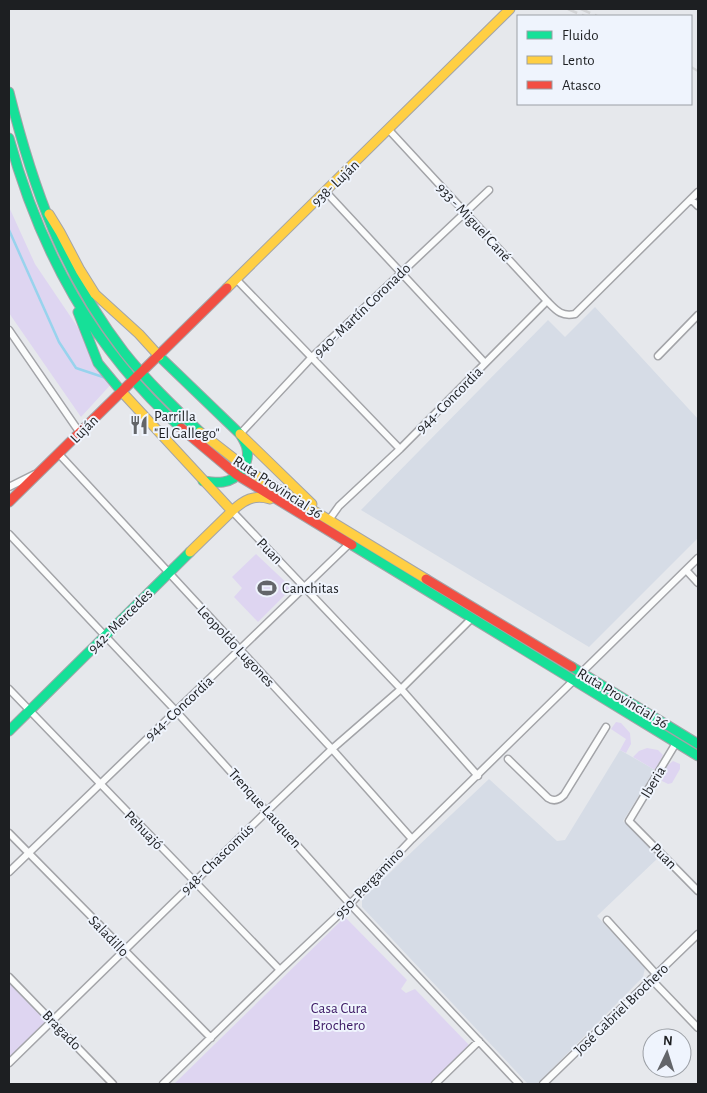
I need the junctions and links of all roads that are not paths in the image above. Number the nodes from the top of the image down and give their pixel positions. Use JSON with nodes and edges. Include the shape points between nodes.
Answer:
{"nodes":[{"id":1,"x":510,"y":9,"type":"edge"},
{"id":2,"x":9,"y":92,"type":"edge"},
{"id":3,"x":389,"y":130,"type":"junction"},
{"id":4,"x":9,"y":138,"type":"edge"},
{"id":5,"x":489,"y":190,"type":"dead end"},
{"id":6,"x":326,"y":192,"type":"junction"},
{"id":7,"x":698,"y":192,"type":"edge"},
{"id":8,"x":691,"y":199,"type":"junction"},
{"id":9,"x":40,"y":203,"type":"junction"},
{"id":10,"x":698,"y":206,"type":"edge"},
{"id":11,"x":464,"y":212,"type":"junction"},
{"id":12,"x":58,"y":268,"type":"junction"},
{"id":13,"x":401,"y":272,"type":"junction"},
{"id":14,"x":236,"y":279,"type":"junction"},
{"id":15,"x":547,"y":301,"type":"junction"},
{"id":16,"x":698,"y":315,"type":"edge"},
{"id":17,"x":9,"y":330,"type":"edge"},
{"id":18,"x":159,"y":356,"type":"junction"},
{"id":19,"x":658,"y":356,"type":"dead end"},
{"id":20,"x":311,"y":358,"type":"junction"},
{"id":21,"x":485,"y":363,"type":"junction"},
{"id":22,"x":141,"y":373,"type":"junction"},
{"id":23,"x":133,"y":380,"type":"junction"},
{"id":24,"x":122,"y":392,"type":"junction"},
{"id":25,"x":80,"y":433,"type":"junction"},
{"id":26,"x":240,"y":434,"type":"junction"},
{"id":27,"x":400,"y":450,"type":"junction"},
{"id":28,"x":59,"y":454,"type":"junction"},
{"id":29,"x":244,"y":467,"type":"junction"},
{"id":30,"x":41,"y":471,"type":"junction"},
{"id":31,"x":237,"y":475,"type":"junction"},
{"id":32,"x":203,"y":480,"type":"junction"},
{"id":33,"x":9,"y":487,"type":"edge"},
{"id":34,"x":9,"y":502,"type":"edge"},
{"id":35,"x":291,"y":508,"type":"junction"},
{"id":36,"x":232,"y":511,"type":"junction"},
{"id":37,"x":328,"y":520,"type":"junction"},
{"id":38,"x":9,"y":534,"type":"edge"},
{"id":39,"x":349,"y":544,"type":"junction"},
{"id":40,"x":698,"y":558,"type":"edge"},
{"id":41,"x":686,"y":570,"type":"junction"},
{"id":42,"x":168,"y":574,"type":"junction"},
{"id":43,"x":698,"y":583,"type":"edge"},
{"id":44,"x":304,"y":588,"type":"junction"},
{"id":45,"x":472,"y":618,"type":"junction"},
{"id":46,"x":105,"y":636,"type":"junction"},
{"id":47,"x":240,"y":650,"type":"junction"},
{"id":48,"x":581,"y":673,"type":"junction"},
{"id":49,"x":574,"y":680,"type":"junction"},
{"id":50,"x":9,"y":689,"type":"edge"},
{"id":51,"x":400,"y":689,"type":"junction"},
{"id":52,"x":175,"y":710,"type":"junction"},
{"id":53,"x":29,"y":711,"type":"junction"},
{"id":54,"x":606,"y":727,"type":"dead end"},
{"id":55,"x":9,"y":731,"type":"edge"},
{"id":56,"x":676,"y":743,"type":"junction"},
{"id":57,"x":698,"y":744,"type":"edge"},
{"id":58,"x":332,"y":749,"type":"junction"},
{"id":59,"x":698,"y":756,"type":"edge"},
{"id":60,"x":508,"y":759,"type":"dead end"},
{"id":61,"x":478,"y":776,"type":"junction"},
{"id":62,"x":99,"y":784,"type":"junction"},
{"id":63,"x":267,"y":811,"type":"junction"},
{"id":64,"x":630,"y":821,"type":"joint"},
{"id":65,"x":9,"y":833,"type":"edge"},
{"id":66,"x":412,"y":839,"type":"junction"},
{"id":67,"x":28,"y":853,"type":"junction"},
{"id":68,"x":9,"y":872,"type":"edge"},
{"id":69,"x":194,"y":882,"type":"junction"},
{"id":70,"x":698,"y":890,"type":"edge"},
{"id":71,"x":350,"y":904,"type":"junction"},
{"id":72,"x":607,"y":920,"type":"dead end"},
{"id":73,"x":698,"y":934,"type":"edge"},
{"id":74,"x":124,"y":952,"type":"junction"},
{"id":75,"x":280,"y":970,"type":"junction"},
{"id":76,"x":656,"y":974,"type":"junction"},
{"id":77,"x":9,"y":977,"type":"edge"},
{"id":78,"x":651,"y":980,"type":"junction"},
{"id":79,"x":52,"y":1020,"type":"junction"},
{"id":80,"x":698,"y":1028,"type":"edge"},
{"id":81,"x":211,"y":1038,"type":"junction"},
{"id":82,"x":479,"y":1041,"type":"junction"},
{"id":83,"x":9,"y":1063,"type":"edge"},
{"id":84,"x":113,"y":1084,"type":"edge"},
{"id":85,"x":163,"y":1084,"type":"edge"},
{"id":86,"x":434,"y":1084,"type":"edge"},
{"id":87,"x":519,"y":1084,"type":"edge"},
{"id":88,"x":543,"y":1084,"type":"edge"}],
"edges":[{"from":1,"to":3,"type":"main road","name":"938- Luján"},
{"from":2,"to":9,"type":"main road","name":"Ruta Provincial 36","via":[[23,152]]},
{"from":3,"to":6,"type":"main road","name":"938- Luján"},
{"from":3,"to":11,"type":"street","name":"933 - Miguel Cané"},
{"from":4,"to":12,"type":"main road","name":"Ruta Provincial 36","via":[[30,207]]},
{"from":5,"to":11,"type":"street","name":"940- Martín Coronado"},
{"from":6,"to":13,"type":"street"},
{"from":6,"to":14,"type":"main road","name":"938- Luján"},
{"from":7,"to":8,"type":"street"},
{"from":8,"to":10,"type":"street"},
{"from":8,"to":15,"type":"street","name":"933 - Miguel Cané","via":[[574,314],[561,314]]},
{"from":9,"to":18,"type":"main road","via":[[57,225],[92,289]]},
{"from":9,"to":22,"type":"main road","name":"Ruta Provincial 36","via":[[53,235],[82,288]]},
{"from":11,"to":13,"type":"street","name":"940- Martín Coronado"},
{"from":11,"to":15,"type":"street","name":"933 - Miguel Cané"},
{"from":12,"to":23,"type":"main road","name":"Ruta Provincial 36","via":[[97,331]]},
{"from":12,"to":24,"type":"main road","name":"Puan","via":[[94,355]]},
{"from":13,"to":20,"type":"street","name":"940- Martín Coronado"},
{"from":13,"to":21,"type":"street"},
{"from":14,"to":18,"type":"main road","name":"938- Luján"},
{"from":14,"to":20,"type":"street"},
{"from":15,"to":21,"type":"street","name":"944- Concordia"},
{"from":16,"to":19,"type":"street"},
{"from":17,"to":25,"type":"street"},
{"from":18,"to":22,"type":"main road","name":"Luján"},
{"from":18,"to":26,"type":"main road"},
{"from":20,"to":26,"type":"street","name":"940- Martín Coronado"},
{"from":20,"to":27,"type":"street"},
{"from":21,"to":27,"type":"street","name":"944- Concordia"},
{"from":22,"to":23,"type":"main road","name":"Luján"},
{"from":22,"to":29,"type":"main road","name":"Ruta Provincial 36","via":[[180,413]]},
{"from":23,"to":24,"type":"main road","name":"Luján"},
{"from":23,"to":31,"type":"main road","name":"Ruta Provincial 36","via":[[174,422]]},
{"from":24,"to":25,"type":"main road","name":"Luján"},
{"from":24,"to":32,"type":"main road","name":"Puan"},
{"from":25,"to":28,"type":"main road","name":"Luján"},
{"from":26,"to":29,"type":"main road","via":[[247,447]]},
{"from":26,"to":37,"type":"main road"},
{"from":27,"to":37,"type":"street","name":"944- Concordia"},
{"from":28,"to":30,"type":"main road","name":"Luján"},
{"from":28,"to":42,"type":"street","name":"Leopoldo Lugones"},
{"from":29,"to":31,"type":"main road"},
{"from":29,"to":37,"type":"main road","name":"Ruta Provincial 36"},
{"from":30,"to":33,"type":"street"},
{"from":30,"to":34,"type":"main road","name":"Luján"},
{"from":31,"to":32,"type":"main road","via":[[227,482]]},
{"from":31,"to":35,"type":"main road","name":"Ruta Provincial 36"},
{"from":32,"to":36,"type":"main road","name":"Puan"},
{"from":35,"to":36,"type":"main road","name":"942- Mercedes","via":[[258,496],[248,498]]},
{"from":35,"to":39,"type":"main road","name":"Ruta Provincial 36"},
{"from":36,"to":42,"type":"main road","name":"942- Mercedes"},
{"from":36,"to":44,"type":"street","name":"Puan"},
{"from":37,"to":48,"type":"main road","name":"Ruta Provincial 36"},
{"from":38,"to":46,"type":"street","name":"Trenque Lauquen"},
{"from":39,"to":44,"type":"street","name":"944- Concordia"},
{"from":39,"to":45,"type":"main road","name":"Ruta Provincial 36"},
{"from":40,"to":41,"type":"street"},
{"from":41,"to":43,"type":"street"},
{"from":41,"to":48,"type":"street"},
{"from":42,"to":46,"type":"main road","name":"942- Mercedes"},
{"from":42,"to":47,"type":"street","name":"Leopoldo Lugones"},
{"from":44,"to":47,"type":"street","name":"944- Concordia"},
{"from":44,"to":51,"type":"street","name":"Puan"},
{"from":45,"to":49,"type":"main road","name":"Ruta Provincial 36"},
{"from":45,"to":51,"type":"street","name":"948- Chascomús"},
{"from":46,"to":52,"type":"street","name":"Trenque Lauquen"},
{"from":46,"to":53,"type":"main road","name":"942- Mercedes"},
{"from":47,"to":52,"type":"street","name":"944- Concordia"},
{"from":47,"to":58,"type":"street","name":"Leopoldo Lugones"},
{"from":48,"to":57,"type":"main road","name":"Ruta Provincial 36"},
{"from":49,"to":56,"type":"main road","name":"Ruta Provincial 36"},
{"from":49,"to":61,"type":"street","name":"950- Pergamino"},
{"from":50,"to":53,"type":"street","name":"Pehuajó"},
{"from":51,"to":58,"type":"street","name":"948- Chascomús"},
{"from":51,"to":61,"type":"street","name":"Puan"},
{"from":52,"to":62,"type":"street","name":"944- Concordia"},
{"from":52,"to":63,"type":"street","name":"Trenque Lauquen"},
{"from":53,"to":55,"type":"main road","name":"942- Mercedes"},
{"from":53,"to":62,"type":"street","name":"Pehuajó"},
{"from":54,"to":60,"type":"street","via":[[559,800],[550,799]]},
{"from":56,"to":59,"type":"main road","name":"Ruta Provincial 36"},
{"from":56,"to":64,"type":"street","name":"Iberia"},
{"from":58,"to":63,"type":"street","name":"948- Chascomús"},
{"from":58,"to":66,"type":"street","name":"Leopoldo Lugones"},
{"from":61,"to":66,"type":"street","name":"950- Pergamino"},
{"from":62,"to":67,"type":"street","name":"944- Concordia"},
{"from":62,"to":69,"type":"street","name":"Pehuajó"},
{"from":63,"to":69,"type":"street","name":"948- Chascomús"},
{"from":63,"to":71,"type":"street","name":"Trenque Lauquen"},
{"from":64,"to":70,"type":"street","name":"Puan"},
{"from":65,"to":67,"type":"street","name":"Saladillo"},
{"from":66,"to":71,"type":"street","name":"950- Pergamino"},
{"from":67,"to":68,"type":"street","name":"944- Concordia"},
{"from":67,"to":74,"type":"street","name":"Saladillo"},
{"from":69,"to":74,"type":"street","name":"948- Chascomús"},
{"from":69,"to":75,"type":"street","name":"Pehuajó"},
{"from":71,"to":75,"type":"street","name":"950- Pergamino"},
{"from":71,"to":82,"type":"street","name":"Trenque Lauquen"},
{"from":72,"to":76,"type":"street"},
{"from":73,"to":76,"type":"street","name":"José Gabriel Brochero"},
{"from":74,"to":79,"type":"street","name":"948- Chascomús"},
{"from":74,"to":81,"type":"street","name":"Saladillo"},
{"from":75,"to":81,"type":"street","name":"950- Pergamino"},
{"from":76,"to":78,"type":"street","name":"José Gabriel Brochero"},
{"from":77,"to":79,"type":"street","name":"Bragado"},
{"from":78,"to":80,"type":"street"},
{"from":78,"to":88,"type":"street","name":"José Gabriel Brochero"},
{"from":79,"to":83,"type":"street","name":"948- Chascomús"},
{"from":79,"to":84,"type":"street","name":"Bragado"},
{"from":81,"to":85,"type":"street","name":"950- Pergamino"},
{"from":82,"to":86,"type":"street"},
{"from":82,"to":87,"type":"street","name":"Trenque Lauquen"}]}
